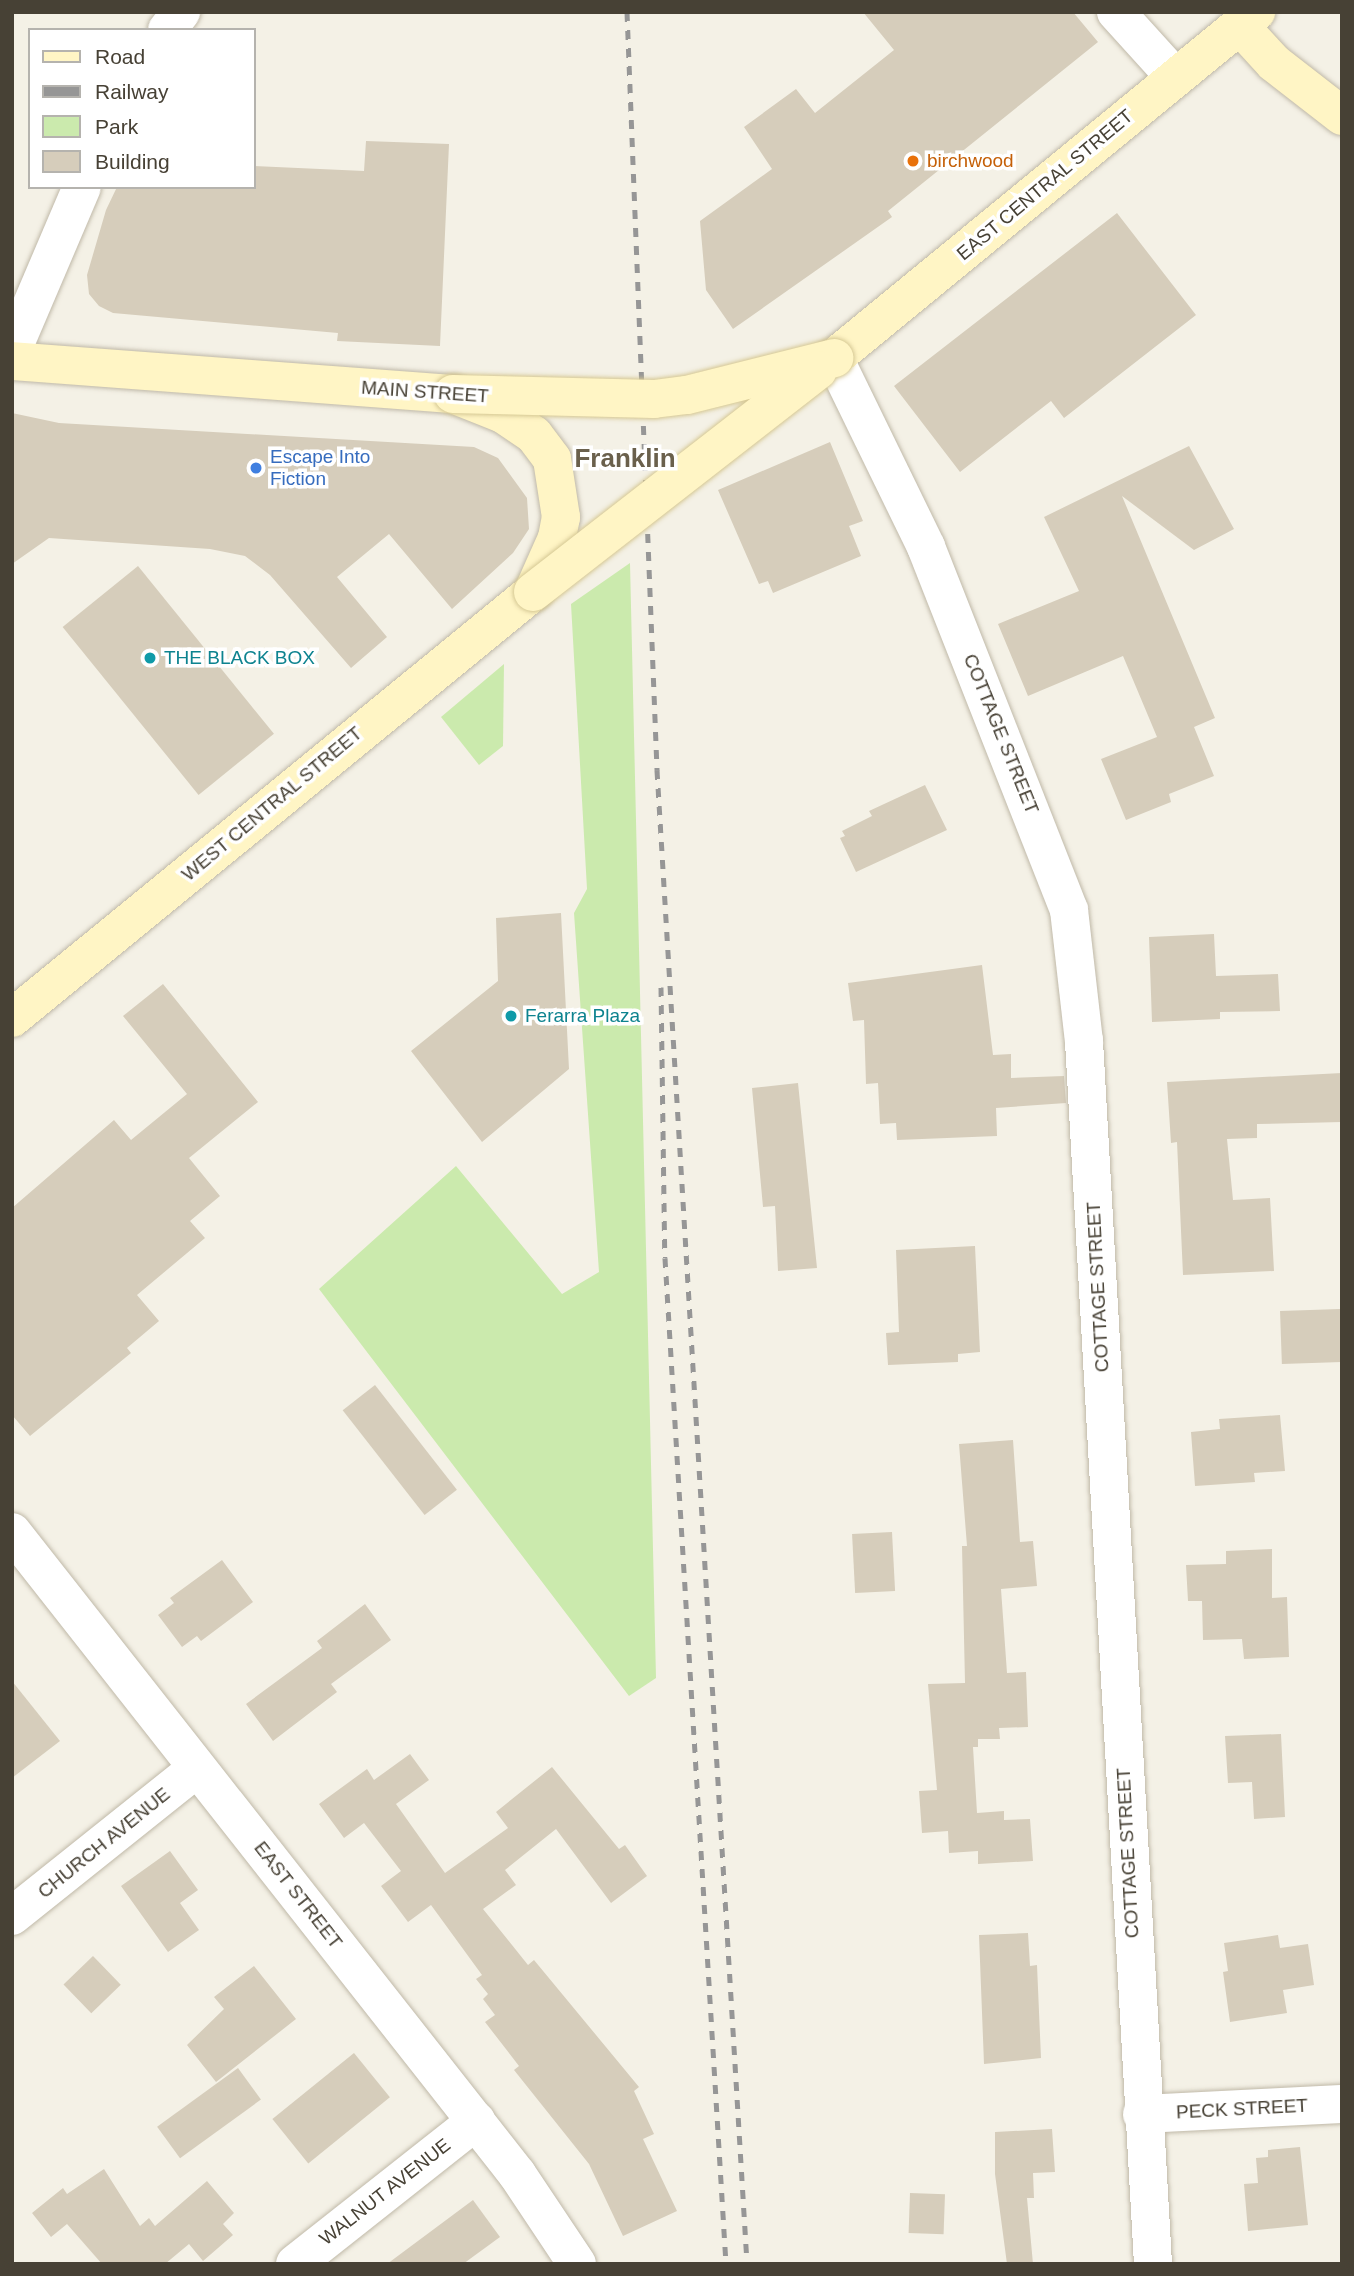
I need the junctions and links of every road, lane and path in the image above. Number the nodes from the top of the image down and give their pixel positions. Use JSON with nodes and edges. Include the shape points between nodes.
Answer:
{"nodes":[{"id":1,"x":181,"y":12,"type":"edge"},
{"id":2,"x":1116,"y":12,"type":"edge"},
{"id":3,"x":1248,"y":19,"type":"edge"},
{"id":4,"x":169,"y":28,"type":"edge"},
{"id":5,"x":1175,"y":77,"type":"junction"},
{"id":6,"x":1342,"y":116,"type":"edge"},
{"id":7,"x":81,"y":189,"type":"edge"},
{"id":8,"x":12,"y":351,"type":"edge"},
{"id":9,"x":834,"y":358,"type":"junction"},
{"id":10,"x":12,"y":361,"type":"edge"},
{"id":11,"x":453,"y":394,"type":"junction"},
{"id":12,"x":533,"y":592,"type":"junction"},
{"id":13,"x":12,"y":1018,"type":"edge"},
{"id":14,"x":12,"y":1532,"type":"edge"},
{"id":15,"x":196,"y":1769,"type":"junction"},
{"id":16,"x":12,"y":1916,"type":"edge"},
{"id":17,"x":1342,"y":2104,"type":"edge"},
{"id":18,"x":1142,"y":2114,"type":"junction"},
{"id":19,"x":476,"y":2121,"type":"junction"},
{"id":20,"x":295,"y":2264,"type":"edge"},
{"id":21,"x":577,"y":2264,"type":"edge"},
{"id":22,"x":1153,"y":2264,"type":"edge"}],
"edges":[{"from":1,"to":4,"type":"street"},
{"from":2,"to":5,"type":"street"},
{"from":3,"to":5,"type":"main road","name":"EAST CENTRAL STREET"},
{"from":3,"to":6,"type":"main road","via":[[1274,63]]},
{"from":5,"to":9,"type":"main road","name":"EAST CENTRAL STREET"},
{"from":7,"to":8,"type":"street"},
{"from":9,"to":11,"type":"main road","name":"MAIN STREET","bridge":true,"via":[[687,396]]},
{"from":9,"to":12,"type":"main road","name":"WEST CENTRAL STREET","bridge":true},
{"from":9,"to":18,"type":"street","name":"COTTAGE STREET","via":[[926,547],[1069,911],[1084,1041]]},
{"from":10,"to":11,"type":"main road","name":"MAIN STREET"},
{"from":11,"to":12,"type":"main road","name":"WEST CENTRAL STREET","bridge":true,"via":[[520,424],[552,459],[561,517],[557,538]]},
{"from":12,"to":13,"type":"main road","name":"WEST CENTRAL STREET"},
{"from":14,"to":15,"type":"street","name":"EAST STREET"},
{"from":15,"to":16,"type":"street","name":"CHURCH AVENUE"},
{"from":15,"to":19,"type":"street","name":"EAST STREET"},
{"from":17,"to":18,"type":"street","name":"PECK STREET"},
{"from":18,"to":22,"type":"street","name":"COTTAGE STREET"},
{"from":19,"to":20,"type":"street","name":"WALNUT AVENUE"},
{"from":19,"to":21,"type":"street","name":"EAST STREET"}]}
